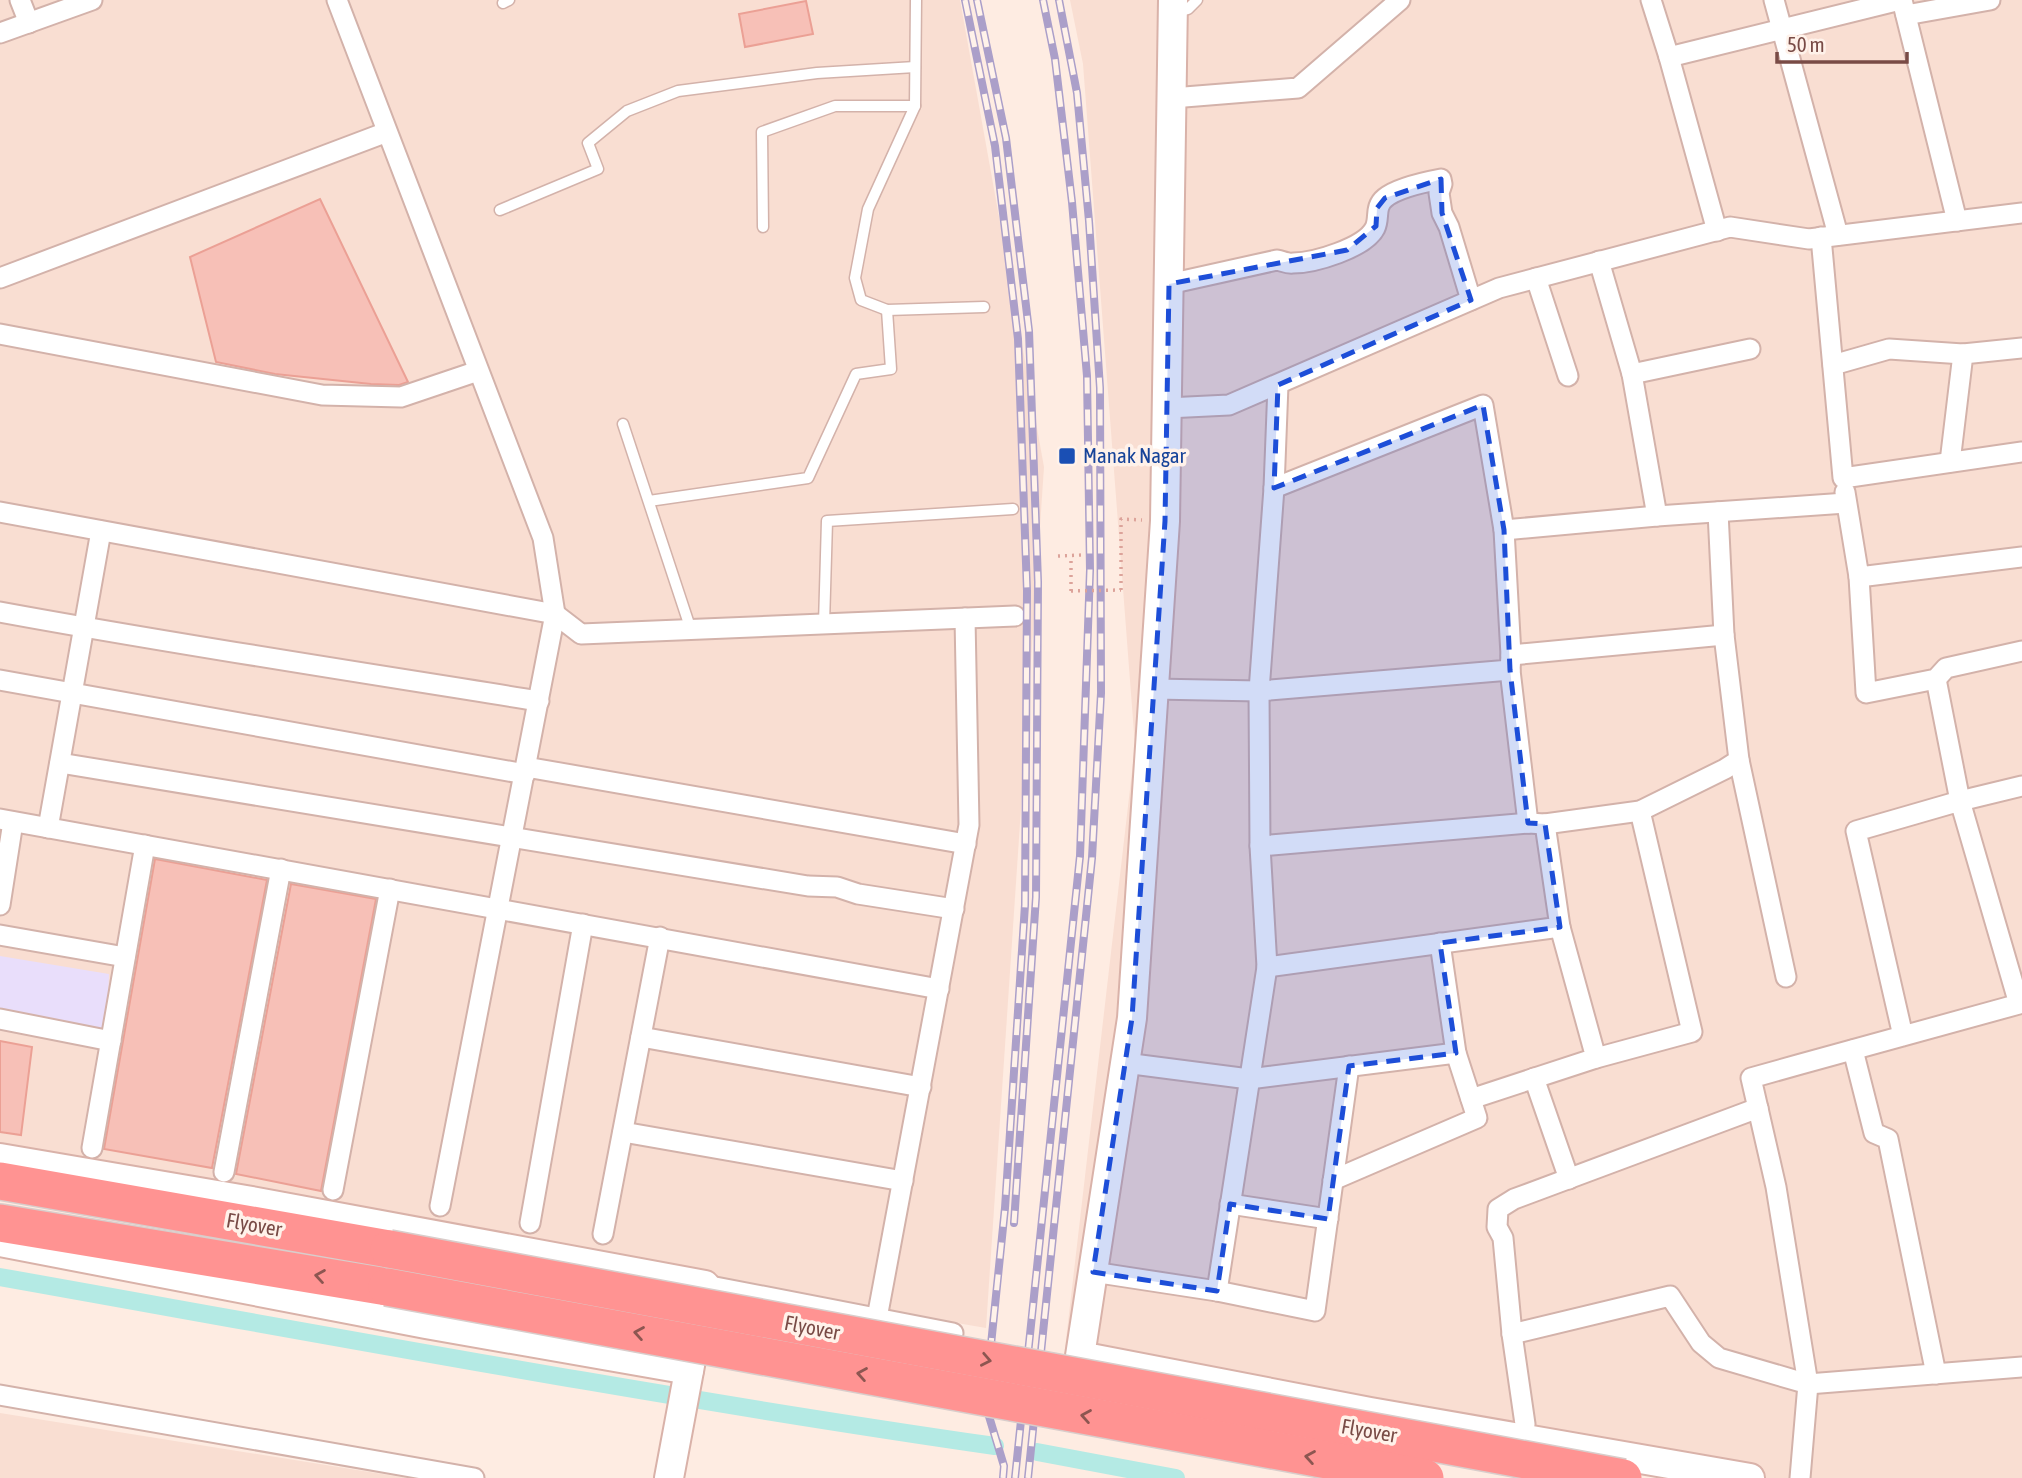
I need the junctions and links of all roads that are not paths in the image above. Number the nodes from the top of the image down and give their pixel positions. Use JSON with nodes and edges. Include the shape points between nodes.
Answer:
{"nodes":[{"id":1,"x":20,"y":0,"type":"edge"},
{"id":2,"x":92,"y":0,"type":"edge"},
{"id":3,"x":337,"y":0,"type":"edge"},
{"id":4,"x":916,"y":0,"type":"edge"},
{"id":5,"x":1400,"y":0,"type":"edge"},
{"id":6,"x":1651,"y":0,"type":"edge"},
{"id":7,"x":1774,"y":0,"type":"edge"},
{"id":8,"x":1990,"y":0,"type":"edge"},
{"id":9,"x":1181,"y":4,"type":"edge"},
{"id":10,"x":1902,"y":5,"type":"edge"},
{"id":11,"x":29,"y":23,"type":"junction"},
{"id":12,"x":1783,"y":30,"type":"junction"},
{"id":13,"x":0,"y":33,"type":"edge"},
{"id":14,"x":1669,"y":57,"type":"junction"},
{"id":15,"x":915,"y":67,"type":"junction"},
{"id":16,"x":1172,"y":98,"type":"junction"},
{"id":17,"x":915,"y":106,"type":"junction"},
{"id":18,"x":387,"y":132,"type":"junction"},
{"id":19,"x":500,"y":210,"type":"dead end"},
{"id":20,"x":2022,"y":213,"type":"edge"},
{"id":21,"x":1957,"y":221,"type":"junction"},
{"id":22,"x":763,"y":227,"type":"dead end"},
{"id":23,"x":1717,"y":231,"type":"junction"},
{"id":24,"x":1829,"y":236,"type":"junction"},
{"id":25,"x":1599,"y":261,"type":"junction"},
{"id":26,"x":0,"y":278,"type":"edge"},
{"id":27,"x":1535,"y":278,"type":"junction"},
{"id":28,"x":1169,"y":284,"type":"junction"},
{"id":29,"x":1471,"y":300,"type":"junction"},
{"id":30,"x":984,"y":307,"type":"dead end"},
{"id":31,"x":887,"y":310,"type":"junction"},
{"id":32,"x":0,"y":334,"type":"edge"},
{"id":33,"x":2022,"y":348,"type":"edge"},
{"id":34,"x":1750,"y":349,"type":"dead end"},
{"id":35,"x":1963,"y":354,"type":"junction"},
{"id":36,"x":1833,"y":365,"type":"junction"},
{"id":37,"x":478,"y":371,"type":"junction"},
{"id":38,"x":1632,"y":374,"type":"junction"},
{"id":39,"x":1568,"y":376,"type":"dead end"},
{"id":40,"x":1278,"y":385,"type":"junction"},
{"id":41,"x":1167,"y":408,"type":"junction"},
{"id":42,"x":623,"y":424,"type":"dead end"},
{"id":43,"x":2022,"y":452,"type":"edge"},
{"id":44,"x":1950,"y":462,"type":"junction"},
{"id":45,"x":1843,"y":478,"type":"junction"},
{"id":46,"x":1274,"y":488,"type":"junction"},
{"id":47,"x":649,"y":501,"type":"junction"},
{"id":48,"x":1846,"y":503,"type":"junction"},
{"id":49,"x":1013,"y":509,"type":"dead end"},
{"id":50,"x":0,"y":512,"type":"edge"},
{"id":51,"x":1718,"y":512,"type":"junction"},
{"id":52,"x":1657,"y":516,"type":"junction"},
{"id":53,"x":1504,"y":530,"type":"junction"},
{"id":54,"x":102,"y":531,"type":"junction"},
{"id":55,"x":2022,"y":557,"type":"edge"},
{"id":56,"x":1859,"y":577,"type":"junction"},
{"id":57,"x":0,"y":612,"type":"edge"},
{"id":58,"x":555,"y":614,"type":"junction"},
{"id":59,"x":1015,"y":616,"type":"dead end"},
{"id":60,"x":965,"y":618,"type":"junction"},
{"id":61,"x":824,"y":624,"type":"junction"},
{"id":62,"x":84,"y":628,"type":"junction"},
{"id":63,"x":691,"y":630,"type":"junction"},
{"id":64,"x":1724,"y":635,"type":"junction"},
{"id":65,"x":2022,"y":651,"type":"edge"},
{"id":66,"x":1511,"y":662,"type":"junction"},
{"id":67,"x":0,"y":680,"type":"edge"},
{"id":68,"x":1936,"y":680,"type":"junction"},
{"id":69,"x":1154,"y":689,"type":"junction"},
{"id":70,"x":1259,"y":691,"type":"junction"},
{"id":71,"x":72,"y":693,"type":"junction"},
{"id":72,"x":539,"y":701,"type":"junction"},
{"id":73,"x":1739,"y":760,"type":"junction"},
{"id":74,"x":60,"y":763,"type":"junction"},
{"id":75,"x":525,"y":771,"type":"junction"},
{"id":76,"x":2022,"y":786,"type":"edge"},
{"id":77,"x":1960,"y":801,"type":"junction"},
{"id":78,"x":1640,"y":811,"type":"junction"},
{"id":79,"x":7,"y":820,"type":"edge"},
{"id":80,"x":1536,"y":823,"type":"junction"},
{"id":81,"x":48,"y":828,"type":"junction"},
{"id":82,"x":512,"y":838,"type":"junction"},
{"id":83,"x":966,"y":844,"type":"junction"},
{"id":84,"x":145,"y":845,"type":"junction"},
{"id":85,"x":1260,"y":846,"type":"junction"},
{"id":86,"x":281,"y":869,"type":"junction"},
{"id":87,"x":390,"y":889,"type":"junction"},
{"id":88,"x":0,"y":905,"type":"edge"},
{"id":89,"x":499,"y":908,"type":"junction"},
{"id":90,"x":954,"y":909,"type":"junction"},
{"id":91,"x":583,"y":923,"type":"junction"},
{"id":92,"x":1560,"y":927,"type":"junction"},
{"id":93,"x":0,"y":935,"type":"edge"},
{"id":94,"x":660,"y":937,"type":"junction"},
{"id":95,"x":1440,"y":943,"type":"junction"},
{"id":96,"x":125,"y":957,"type":"junction"},
{"id":97,"x":1267,"y":967,"type":"junction"},
{"id":98,"x":1786,"y":977,"type":"dead end"},
{"id":99,"x":939,"y":989,"type":"junction"},
{"id":100,"x":2021,"y":1007,"type":"edge"},
{"id":101,"x":0,"y":1019,"type":"edge"},
{"id":102,"x":1903,"y":1036,"type":"junction"},
{"id":103,"x":641,"y":1037,"type":"junction"},
{"id":104,"x":111,"y":1041,"type":"junction"},
{"id":105,"x":1853,"y":1050,"type":"junction"},
{"id":106,"x":1456,"y":1053,"type":"junction"},
{"id":107,"x":1596,"y":1058,"type":"junction"},
{"id":108,"x":1125,"y":1063,"type":"junction"},
{"id":109,"x":1349,"y":1066,"type":"junction"},
{"id":110,"x":1534,"y":1078,"type":"junction"},
{"id":111,"x":1249,"y":1079,"type":"junction"},
{"id":112,"x":921,"y":1087,"type":"junction"},
{"id":113,"x":1471,"y":1099,"type":"junction"},
{"id":114,"x":1758,"y":1108,"type":"junction"},
{"id":115,"x":623,"y":1132,"type":"junction"},
{"id":116,"x":92,"y":1148,"type":"dead end"},
{"id":117,"x":0,"y":1158,"type":"edge"},
{"id":118,"x":224,"y":1172,"type":"dead end"},
{"id":119,"x":1569,"y":1179,"type":"junction"},
{"id":120,"x":1333,"y":1180,"type":"junction"},
{"id":121,"x":0,"y":1181,"type":"edge"},
{"id":122,"x":903,"y":1181,"type":"junction"},
{"id":123,"x":333,"y":1190,"type":"dead end"},
{"id":124,"x":1230,"y":1204,"type":"junction"},
{"id":125,"x":440,"y":1206,"type":"dead end"},
{"id":126,"x":1328,"y":1219,"type":"junction"},
{"id":127,"x":0,"y":1223,"type":"edge"},
{"id":128,"x":530,"y":1223,"type":"dead end"},
{"id":129,"x":603,"y":1234,"type":"dead end"},
{"id":130,"x":0,"y":1242,"type":"edge"},
{"id":131,"x":1093,"y":1272,"type":"junction"},
{"id":132,"x":705,"y":1285,"type":"junction"},
{"id":133,"x":1217,"y":1291,"type":"junction"},
{"id":134,"x":877,"y":1318,"type":"junction"},
{"id":135,"x":953,"y":1333,"type":"dead end"},
{"id":136,"x":1511,"y":1334,"type":"junction"},
{"id":137,"x":2022,"y":1367,"type":"edge"},
{"id":138,"x":1936,"y":1374,"type":"junction"},
{"id":139,"x":688,"y":1375,"type":"junction"},
{"id":140,"x":1808,"y":1384,"type":"junction"},
{"id":141,"x":0,"y":1395,"type":"edge"},
{"id":142,"x":1370,"y":1412,"type":"junction"},
{"id":143,"x":1522,"y":1438,"type":"junction"},
{"id":144,"x":1640,"y":1472,"type":"edge"},
{"id":145,"x":474,"y":1478,"type":"edge"},
{"id":146,"x":669,"y":1478,"type":"edge"},
{"id":147,"x":1357,"y":1478,"type":"edge"},
{"id":148,"x":1425,"y":1478,"type":"edge"},
{"id":149,"x":1750,"y":1478,"type":"edge"},
{"id":150,"x":1800,"y":1478,"type":"edge"}],
"edges":[{"from":1,"to":11,"type":"street"},
{"from":2,"to":11,"type":"street"},
{"from":3,"to":18,"type":"street"},
{"from":4,"to":15,"type":"lane"},
{"from":5,"to":16,"type":"street","via":[[1297,88]]},
{"from":6,"to":14,"type":"street"},
{"from":7,"to":12,"type":"street"},
{"from":8,"to":10,"type":"street"},
{"from":9,"to":16,"type":"street"},
{"from":10,"to":12,"type":"street"},
{"from":10,"to":21,"type":"street"},
{"from":11,"to":13,"type":"street"},
{"from":12,"to":14,"type":"street"},
{"from":12,"to":24,"type":"street"},
{"from":14,"to":23,"type":"street"},
{"from":15,"to":17,"type":"lane"},
{"from":15,"to":19,"type":"lane","via":[[817,73],[678,91],[627,111],[588,143],[598,169]]},
{"from":16,"to":28,"type":"street"},
{"from":17,"to":22,"type":"lane","via":[[835,106],[762,132]]},
{"from":17,"to":31,"type":"lane","via":[[868,209],[855,278],[861,300]]},
{"from":18,"to":26,"type":"street"},
{"from":18,"to":37,"type":"street"},
{"from":20,"to":21,"type":"street"},
{"from":21,"to":24,"type":"street"},
{"from":23,"to":24,"type":"street","via":[[1730,227],[1809,239]]},
{"from":23,"to":25,"type":"street"},
{"from":24,"to":36,"type":"street"},
{"from":25,"to":27,"type":"street"},
{"from":25,"to":38,"type":"street"},
{"from":27,"to":29,"type":"street"},
{"from":27,"to":39,"type":"street"},
{"from":28,"to":29,"type":"street","via":[[1277,260],[1291,264],[1320,259],[1347,250],[1377,226],[1377,208],[1385,198],[1441,178],[1442,213]]},
{"from":28,"to":41,"type":"street"},
{"from":29,"to":40,"type":"street"},
{"from":30,"to":31,"type":"lane"},
{"from":31,"to":47,"type":"lane","via":[[891,369],[856,374],[808,478]]},
{"from":32,"to":37,"type":"street","via":[[322,395],[401,397]]},
{"from":33,"to":35,"type":"street"},
{"from":34,"to":38,"type":"street"},
{"from":35,"to":36,"type":"street","via":[[1889,349]]},
{"from":35,"to":44,"type":"street"},
{"from":36,"to":45,"type":"street"},
{"from":37,"to":58,"type":"street","via":[[543,538]]},
{"from":38,"to":52,"type":"street"},
{"from":40,"to":41,"type":"street","via":[[1229,405]]},
{"from":40,"to":46,"type":"street"},
{"from":41,"to":69,"type":"street"},
{"from":42,"to":47,"type":"lane"},
{"from":43,"to":44,"type":"street"},
{"from":44,"to":45,"type":"street"},
{"from":45,"to":48,"type":"street"},
{"from":46,"to":53,"type":"street","via":[[1483,405]]},
{"from":46,"to":70,"type":"street"},
{"from":47,"to":63,"type":"lane"},
{"from":48,"to":51,"type":"street"},
{"from":48,"to":56,"type":"street"},
{"from":49,"to":61,"type":"lane","via":[[827,521]]},
{"from":50,"to":54,"type":"street"},
{"from":51,"to":52,"type":"street"},
{"from":51,"to":64,"type":"street"},
{"from":52,"to":53,"type":"street"},
{"from":53,"to":66,"type":"street"},
{"from":54,"to":58,"type":"street"},
{"from":54,"to":62,"type":"street"},
{"from":55,"to":56,"type":"street"},
{"from":56,"to":68,"type":"street","via":[[1866,693]]},
{"from":57,"to":62,"type":"street"},
{"from":58,"to":63,"type":"street","via":[[581,634]]},
{"from":58,"to":72,"type":"street"},
{"from":59,"to":60,"type":"street"},
{"from":60,"to":61,"type":"street"},
{"from":60,"to":83,"type":"street"},
{"from":61,"to":63,"type":"street"},
{"from":62,"to":71,"type":"street"},
{"from":62,"to":72,"type":"street"},
{"from":64,"to":66,"type":"street"},
{"from":64,"to":73,"type":"street"},
{"from":65,"to":68,"type":"street","via":[[1945,668]]},
{"from":66,"to":70,"type":"street"},
{"from":66,"to":80,"type":"street"},
{"from":67,"to":71,"type":"street"},
{"from":68,"to":77,"type":"street"},
{"from":69,"to":70,"type":"street"},
{"from":69,"to":108,"type":"street","via":[[1132,1018]]},
{"from":70,"to":85,"type":"street"},
{"from":71,"to":74,"type":"street"},
{"from":71,"to":75,"type":"street"},
{"from":72,"to":75,"type":"street"},
{"from":73,"to":78,"type":"street"},
{"from":73,"to":98,"type":"street"},
{"from":74,"to":81,"type":"street"},
{"from":74,"to":82,"type":"street"},
{"from":75,"to":82,"type":"street"},
{"from":75,"to":83,"type":"street"},
{"from":76,"to":77,"type":"street"},
{"from":77,"to":100,"type":"street"},
{"from":77,"to":102,"type":"street","via":[[1856,831]]},
{"from":78,"to":80,"type":"street"},
{"from":78,"to":107,"type":"street","via":[[1692,1031]]},
{"from":79,"to":81,"type":"street"},
{"from":79,"to":88,"type":"street"},
{"from":80,"to":85,"type":"street"},
{"from":80,"to":92,"type":"street"},
{"from":81,"to":84,"type":"street"},
{"from":82,"to":89,"type":"street"},
{"from":82,"to":90,"type":"street"},
{"from":83,"to":90,"type":"street"},
{"from":84,"to":86,"type":"street"},
{"from":84,"to":96,"type":"street"},
{"from":85,"to":97,"type":"street"},
{"from":86,"to":87,"type":"street"},
{"from":86,"to":118,"type":"street"},
{"from":87,"to":89,"type":"street"},
{"from":87,"to":123,"type":"street"},
{"from":89,"to":91,"type":"street"},
{"from":89,"to":125,"type":"street"},
{"from":90,"to":99,"type":"street"},
{"from":91,"to":94,"type":"street"},
{"from":91,"to":128,"type":"street"},
{"from":92,"to":95,"type":"street"},
{"from":92,"to":107,"type":"street"},
{"from":93,"to":96,"type":"street"},
{"from":94,"to":99,"type":"street"},
{"from":94,"to":103,"type":"street"},
{"from":95,"to":97,"type":"street"},
{"from":95,"to":106,"type":"street"},
{"from":96,"to":104,"type":"street"},
{"from":97,"to":111,"type":"street"},
{"from":99,"to":112,"type":"street"},
{"from":100,"to":102,"type":"street"},
{"from":101,"to":104,"type":"street"},
{"from":102,"to":105,"type":"street"},
{"from":103,"to":112,"type":"street"},
{"from":103,"to":115,"type":"street"},
{"from":104,"to":116,"type":"street"},
{"from":105,"to":114,"type":"street","via":[[1751,1079]]},
{"from":105,"to":138,"type":"street","via":[[1874,1133],[1888,1139]]},
{"from":106,"to":109,"type":"street"},
{"from":106,"to":113,"type":"street"},
{"from":107,"to":110,"type":"street"},
{"from":108,"to":111,"type":"street"},
{"from":108,"to":131,"type":"street"},
{"from":109,"to":111,"type":"street"},
{"from":109,"to":120,"type":"street"},
{"from":110,"to":113,"type":"street"},
{"from":110,"to":119,"type":"street"},
{"from":111,"to":124,"type":"street"},
{"from":112,"to":122,"type":"street"},
{"from":113,"to":120,"type":"street","via":[[1477,1118]]},
{"from":114,"to":119,"type":"street"},
{"from":114,"to":140,"type":"street","via":[[1776,1187]]},
{"from":115,"to":122,"type":"street"},
{"from":115,"to":129,"type":"street"},
{"from":117,"to":132,"type":"street"},
{"from":119,"to":136,"type":"street","via":[[1498,1209]]},
{"from":120,"to":126,"type":"street"},
{"from":121,"to":144,"type":"highway","name":"Flyover","one_way":true,"bridge":true},
{"from":122,"to":134,"type":"street"},
{"from":124,"to":126,"type":"street"},
{"from":124,"to":133,"type":"street"},
{"from":126,"to":133,"type":"street","via":[[1315,1311]]},
{"from":148,"to":127,"type":"highway","name":"Flyover","one_way":true,"bridge":true,"via":[[387,1287]]},
{"from":130,"to":139,"type":"street"},
{"from":131,"to":133,"type":"street"},
{"from":131,"to":142,"type":"street","via":[[1080,1356]]},
{"from":132,"to":134,"type":"street"},
{"from":132,"to":139,"type":"street"},
{"from":134,"to":135,"type":"street"},
{"from":136,"to":140,"type":"street","via":[[1670,1296],[1701,1343],[1718,1358]]},
{"from":136,"to":143,"type":"street","via":[[1525,1424]]},
{"from":137,"to":138,"type":"street"},
{"from":138,"to":140,"type":"street"},
{"from":139,"to":146,"type":"street"},
{"from":140,"to":150,"type":"street"},
{"from":141,"to":145,"type":"street"},
{"from":142,"to":143,"type":"street"},
{"from":142,"to":147,"type":"street"},
{"from":143,"to":144,"type":"street"},
{"from":144,"to":149,"type":"street"}]}
